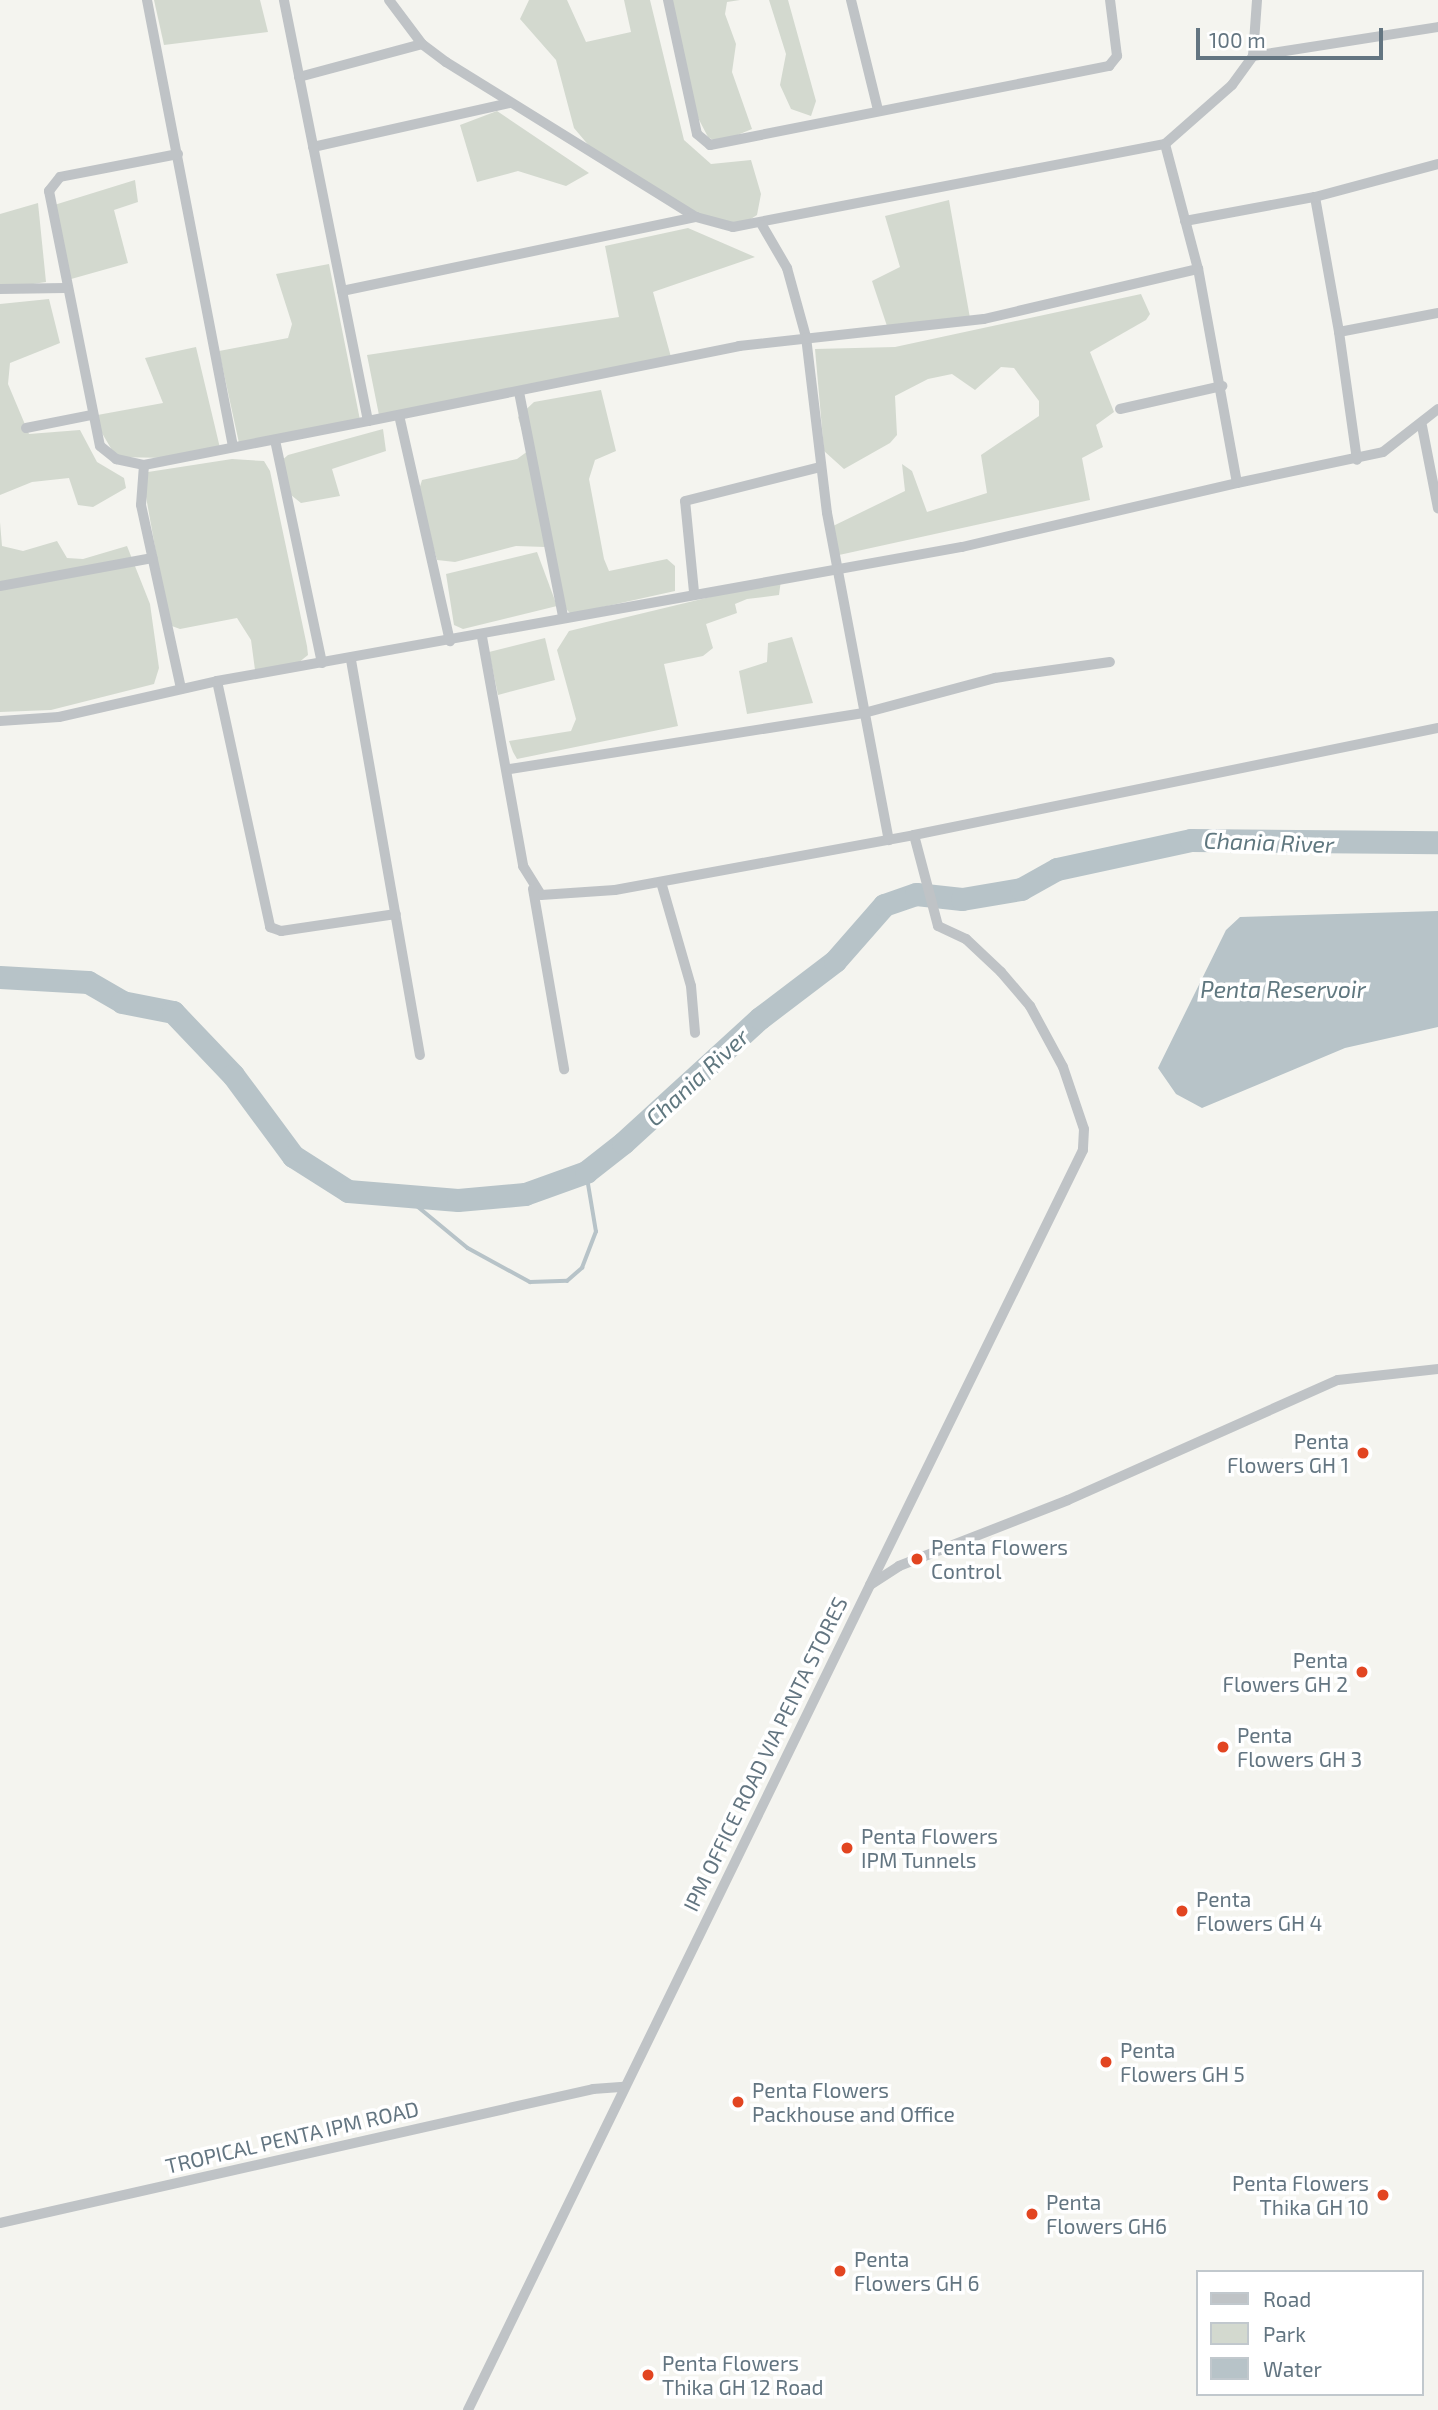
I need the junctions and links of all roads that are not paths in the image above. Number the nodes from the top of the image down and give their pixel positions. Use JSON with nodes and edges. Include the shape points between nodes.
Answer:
{"nodes":[{"id":1,"x":147,"y":0,"type":"edge"},
{"id":2,"x":284,"y":0,"type":"edge"},
{"id":3,"x":389,"y":0,"type":"edge"},
{"id":4,"x":668,"y":0,"type":"edge"},
{"id":5,"x":851,"y":0,"type":"edge"},
{"id":6,"x":1110,"y":0,"type":"edge"},
{"id":7,"x":1257,"y":0,"type":"edge"},
{"id":8,"x":1438,"y":27,"type":"edge"},
{"id":9,"x":422,"y":44,"type":"junction"},
{"id":10,"x":1253,"y":56,"type":"junction"},
{"id":11,"x":299,"y":77,"type":"junction"},
{"id":12,"x":510,"y":103,"type":"junction"},
{"id":13,"x":878,"y":110,"type":"junction"},
{"id":14,"x":1165,"y":144,"type":"junction"},
{"id":15,"x":313,"y":147,"type":"junction"},
{"id":16,"x":178,"y":154,"type":"junction"},
{"id":17,"x":1438,"y":164,"type":"edge"},
{"id":18,"x":1315,"y":197,"type":"junction"},
{"id":19,"x":696,"y":218,"type":"junction"},
{"id":20,"x":1185,"y":221,"type":"junction"},
{"id":21,"x":762,"y":225,"type":"junction"},
{"id":22,"x":1198,"y":269,"type":"junction"},
{"id":23,"x":65,"y":288,"type":"junction"},
{"id":24,"x":0,"y":289,"type":"edge"},
{"id":25,"x":342,"y":291,"type":"junction"},
{"id":26,"x":1438,"y":313,"type":"edge"},
{"id":27,"x":1339,"y":332,"type":"junction"},
{"id":28,"x":806,"y":337,"type":"junction"},
{"id":29,"x":1222,"y":386,"type":"junction"},
{"id":30,"x":519,"y":391,"type":"junction"},
{"id":31,"x":1120,"y":409,"type":"dead end"},
{"id":32,"x":1438,"y":409,"type":"edge"},
{"id":33,"x":91,"y":415,"type":"junction"},
{"id":34,"x":399,"y":415,"type":"junction"},
{"id":35,"x":368,"y":421,"type":"junction"},
{"id":36,"x":1422,"y":426,"type":"junction"},
{"id":37,"x":26,"y":428,"type":"dead end"},
{"id":38,"x":275,"y":440,"type":"junction"},
{"id":39,"x":233,"y":445,"type":"junction"},
{"id":40,"x":1357,"y":460,"type":"junction"},
{"id":41,"x":144,"y":465,"type":"junction"},
{"id":42,"x":820,"y":467,"type":"junction"},
{"id":43,"x":1237,"y":483,"type":"junction"},
{"id":44,"x":1438,"y":508,"type":"edge"},
{"id":45,"x":152,"y":558,"type":"junction"},
{"id":46,"x":836,"y":565,"type":"junction"},
{"id":47,"x":0,"y":586,"type":"edge"},
{"id":48,"x":694,"y":592,"type":"junction"},
{"id":49,"x":563,"y":617,"type":"junction"},
{"id":50,"x":482,"y":637,"type":"junction"},
{"id":51,"x":450,"y":641,"type":"junction"},
{"id":52,"x":351,"y":660,"type":"junction"},
{"id":53,"x":1110,"y":662,"type":"dead end"},
{"id":54,"x":322,"y":663,"type":"junction"},
{"id":55,"x":217,"y":681,"type":"junction"},
{"id":56,"x":181,"y":689,"type":"junction"},
{"id":57,"x":864,"y":713,"type":"junction"},
{"id":58,"x":0,"y":721,"type":"edge"},
{"id":59,"x":1438,"y":728,"type":"edge"},
{"id":60,"x":510,"y":769,"type":"junction"},
{"id":61,"x":914,"y":835,"type":"junction"},
{"id":62,"x":889,"y":840,"type":"junction"},
{"id":63,"x":661,"y":882,"type":"junction"},
{"id":64,"x":533,"y":888,"type":"junction"},
{"id":65,"x":396,"y":914,"type":"junction"},
{"id":66,"x":695,"y":1033,"type":"dead end"},
{"id":67,"x":420,"y":1055,"type":"dead end"},
{"id":68,"x":564,"y":1069,"type":"dead end"},
{"id":69,"x":1438,"y":1369,"type":"edge"},
{"id":70,"x":870,"y":1585,"type":"junction"},
{"id":71,"x":624,"y":2087,"type":"junction"},
{"id":72,"x":0,"y":2223,"type":"edge"},
{"id":73,"x":468,"y":2410,"type":"edge"}],
"edges":[{"from":1,"to":16,"type":"street"},
{"from":2,"to":11,"type":"street"},
{"from":3,"to":9,"type":"street"},
{"from":4,"to":13,"type":"street","via":[[703,142],[722,145]]},
{"from":5,"to":13,"type":"street"},
{"from":6,"to":13,"type":"street","via":[[1117,56],[1109,66]]},
{"from":7,"to":10,"type":"street"},
{"from":8,"to":10,"type":"street"},
{"from":9,"to":11,"type":"street"},
{"from":9,"to":12,"type":"street"},
{"from":10,"to":14,"type":"street","via":[[1232,85]]},
{"from":11,"to":15,"type":"street"},
{"from":12,"to":15,"type":"street"},
{"from":12,"to":19,"type":"street"},
{"from":14,"to":20,"type":"street"},
{"from":14,"to":21,"type":"street","via":[[861,198]]},
{"from":15,"to":25,"type":"street"},
{"from":16,"to":23,"type":"street","via":[[60,177],[52,185],[48,201]]},
{"from":16,"to":39,"type":"street"},
{"from":17,"to":18,"type":"street"},
{"from":18,"to":20,"type":"street"},
{"from":18,"to":27,"type":"street"},
{"from":19,"to":21,"type":"street","via":[[733,227]]},
{"from":19,"to":25,"type":"street"},
{"from":20,"to":22,"type":"street"},
{"from":21,"to":28,"type":"street","via":[[787,268]]},
{"from":22,"to":28,"type":"street","via":[[984,320]]},
{"from":22,"to":29,"type":"street"},
{"from":23,"to":24,"type":"street"},
{"from":23,"to":33,"type":"street"},
{"from":25,"to":35,"type":"street"},
{"from":26,"to":27,"type":"street"},
{"from":27,"to":40,"type":"street"},
{"from":28,"to":30,"type":"street"},
{"from":28,"to":42,"type":"street"},
{"from":29,"to":31,"type":"street"},
{"from":29,"to":43,"type":"street"},
{"from":30,"to":34,"type":"street"},
{"from":30,"to":49,"type":"street"},
{"from":32,"to":36,"type":"street"},
{"from":33,"to":37,"type":"street"},
{"from":33,"to":41,"type":"street","via":[[106,454]]},
{"from":34,"to":35,"type":"street"},
{"from":34,"to":51,"type":"street"},
{"from":35,"to":38,"type":"street"},
{"from":36,"to":40,"type":"street","via":[[1392,448]]},
{"from":36,"to":44,"type":"street"},
{"from":38,"to":39,"type":"street"},
{"from":38,"to":54,"type":"street"},
{"from":39,"to":41,"type":"street"},
{"from":40,"to":43,"type":"street"},
{"from":41,"to":45,"type":"street","via":[[141,505]]},
{"from":42,"to":46,"type":"street"},
{"from":42,"to":48,"type":"street","via":[[685,501]]},
{"from":43,"to":46,"type":"street","via":[[962,547]]},
{"from":45,"to":47,"type":"street"},
{"from":45,"to":56,"type":"street"},
{"from":46,"to":48,"type":"street"},
{"from":46,"to":57,"type":"street"},
{"from":48,"to":49,"type":"street"},
{"from":49,"to":50,"type":"street"},
{"from":50,"to":51,"type":"street"},
{"from":50,"to":60,"type":"street"},
{"from":51,"to":52,"type":"street"},
{"from":52,"to":54,"type":"street"},
{"from":52,"to":65,"type":"street"},
{"from":53,"to":57,"type":"street","via":[[995,678]]},
{"from":54,"to":55,"type":"street"},
{"from":55,"to":56,"type":"street"},
{"from":55,"to":65,"type":"street","via":[[270,927],[281,931]]},
{"from":56,"to":58,"type":"street","via":[[59,718]]},
{"from":57,"to":60,"type":"street"},
{"from":57,"to":62,"type":"street"},
{"from":59,"to":61,"type":"street"},
{"from":60,"to":64,"type":"street","via":[[523,866]]},
{"from":61,"to":62,"type":"street"},
{"from":61,"to":70,"type":"street","via":[[938,926],[982,952],[1030,1006],[1063,1067],[1085,1139]]},
{"from":62,"to":63,"type":"street"},
{"from":63,"to":64,"type":"street","via":[[550,898]]},
{"from":63,"to":66,"type":"street","via":[[691,986]]},
{"from":64,"to":68,"type":"street"},
{"from":65,"to":67,"type":"street"},
{"from":69,"to":70,"type":"street","name":"IPM OFFICE ROAD VIA PENTA STORES","via":[[1338,1380],[1068,1500],[899,1566]]},
{"from":70,"to":71,"type":"street","name":"IPM OFFICE ROAD VIA PENTA STORES"},
{"from":71,"to":72,"type":"street","name":"TROPICAL PENTA IPM ROAD","via":[[593,2089]]},
{"from":71,"to":73,"type":"street","name":"IPM OFFICE ROAD VIA PENTA STORES"}]}
